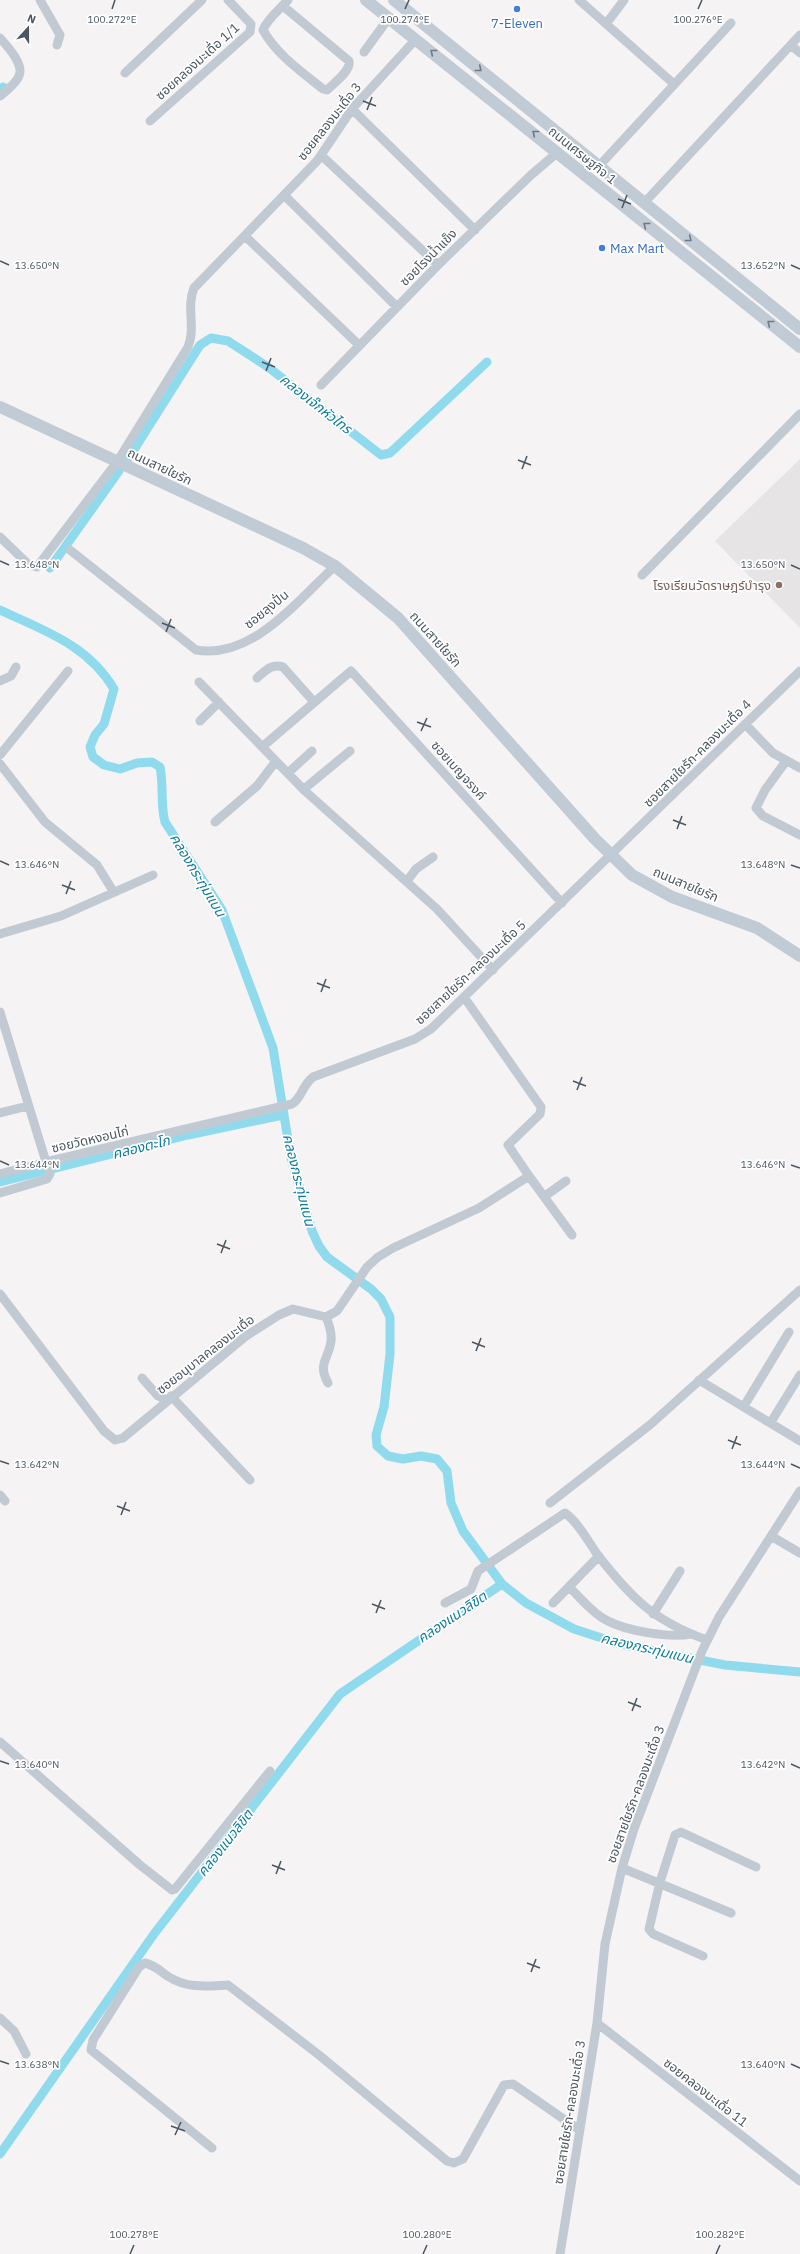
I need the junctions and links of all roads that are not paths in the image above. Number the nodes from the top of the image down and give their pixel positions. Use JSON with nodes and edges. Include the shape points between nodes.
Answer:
{"nodes":[{"id":1,"x":40,"y":0,"type":"edge"},
{"id":2,"x":202,"y":0,"type":"edge"},
{"id":3,"x":228,"y":0,"type":"edge"},
{"id":4,"x":366,"y":0,"type":"edge"},
{"id":5,"x":394,"y":0,"type":"edge"},
{"id":6,"x":579,"y":0,"type":"edge"},
{"id":7,"x":624,"y":0,"type":"edge"},
{"id":8,"x":285,"y":3,"type":"edge"},
{"id":9,"x":388,"y":19,"type":"junction"},
{"id":10,"x":731,"y":23,"type":"dead end"},
{"id":11,"x":606,"y":24,"type":"junction"},
{"id":12,"x":800,"y":34,"type":"edge"},
{"id":13,"x":0,"y":38,"type":"edge"},
{"id":14,"x":416,"y":39,"type":"junction"},
{"id":15,"x":57,"y":45,"type":"dead end"},
{"id":16,"x":790,"y":45,"type":"junction"},
{"id":17,"x":364,"y":52,"type":"dead end"},
{"id":18,"x":800,"y":53,"type":"edge"},
{"id":19,"x":125,"y":73,"type":"dead end"},
{"id":20,"x":674,"y":84,"type":"junction"},
{"id":21,"x":0,"y":96,"type":"edge"},
{"id":22,"x":352,"y":109,"type":"junction"},
{"id":23,"x":150,"y":121,"type":"dead end"},
{"id":24,"x":558,"y":152,"type":"junction"},
{"id":25,"x":321,"y":155,"type":"junction"},
{"id":26,"x":599,"y":166,"type":"junction"},
{"id":27,"x":284,"y":195,"type":"junction"},
{"id":28,"x":645,"y":202,"type":"junction"},
{"id":29,"x":475,"y":230,"type":"junction"},
{"id":30,"x":245,"y":236,"type":"junction"},
{"id":31,"x":438,"y":265,"type":"junction"},
{"id":32,"x":397,"y":307,"type":"junction"},
{"id":33,"x":800,"y":329,"type":"edge"},
{"id":34,"x":359,"y":345,"type":"junction"},
{"id":35,"x":800,"y":347,"type":"edge"},
{"id":36,"x":321,"y":385,"type":"dead end"},
{"id":37,"x":0,"y":407,"type":"edge"},
{"id":38,"x":800,"y":414,"type":"edge"},
{"id":39,"x":117,"y":462,"type":"junction"},
{"id":40,"x":0,"y":537,"type":"edge"},
{"id":41,"x":70,"y":550,"type":"dead end"},
{"id":42,"x":335,"y":566,"type":"junction"},
{"id":43,"x":642,"y":575,"type":"dead end"},
{"id":44,"x":16,"y":667,"type":"dead end"},
{"id":45,"x":68,"y":671,"type":"dead end"},
{"id":46,"x":800,"y":671,"type":"edge"},
{"id":47,"x":257,"y":678,"type":"dead end"},
{"id":48,"x":0,"y":681,"type":"edge"},
{"id":49,"x":199,"y":682,"type":"dead end"},
{"id":50,"x":219,"y":702,"type":"junction"},
{"id":51,"x":314,"y":702,"type":"junction"},
{"id":52,"x":200,"y":721,"type":"dead end"},
{"id":53,"x":745,"y":724,"type":"junction"},
{"id":54,"x":262,"y":747,"type":"junction"},
{"id":55,"x":312,"y":751,"type":"dead end"},
{"id":56,"x":350,"y":751,"type":"dead end"},
{"id":57,"x":0,"y":755,"type":"edge"},
{"id":58,"x":276,"y":761,"type":"junction"},
{"id":59,"x":786,"y":761,"type":"junction"},
{"id":60,"x":0,"y":764,"type":"edge"},
{"id":61,"x":800,"y":768,"type":"edge"},
{"id":62,"x":288,"y":773,"type":"junction"},
{"id":63,"x":304,"y":789,"type":"junction"},
{"id":64,"x":215,"y":822,"type":"dead end"},
{"id":65,"x":800,"y":835,"type":"edge"},
{"id":66,"x":612,"y":855,"type":"junction"},
{"id":67,"x":433,"y":857,"type":"dead end"},
{"id":68,"x":153,"y":875,"type":"dead end"},
{"id":69,"x":407,"y":881,"type":"junction"},
{"id":70,"x":113,"y":891,"type":"junction"},
{"id":71,"x":562,"y":903,"type":"junction"},
{"id":72,"x":0,"y":934,"type":"edge"},
{"id":73,"x":800,"y":956,"type":"edge"},
{"id":74,"x":493,"y":970,"type":"junction"},
{"id":75,"x":464,"y":997,"type":"junction"},
{"id":76,"x":0,"y":1012,"type":"edge"},
{"id":77,"x":4,"y":1040,"type":"edge"},
{"id":78,"x":292,"y":1104,"type":"joint"},
{"id":79,"x":28,"y":1106,"type":"junction"},
{"id":80,"x":0,"y":1113,"type":"edge"},
{"id":81,"x":48,"y":1167,"type":"junction"},
{"id":82,"x":0,"y":1174,"type":"edge"},
{"id":83,"x":529,"y":1176,"type":"junction"},
{"id":84,"x":566,"y":1181,"type":"dead end"},
{"id":85,"x":0,"y":1193,"type":"edge"},
{"id":86,"x":545,"y":1196,"type":"junction"},
{"id":87,"x":572,"y":1235,"type":"dead end"},
{"id":88,"x":800,"y":1290,"type":"edge"},
{"id":89,"x":0,"y":1294,"type":"edge"},
{"id":90,"x":326,"y":1317,"type":"junction"},
{"id":91,"x":789,"y":1332,"type":"dead end"},
{"id":92,"x":800,"y":1375,"type":"edge"},
{"id":93,"x":142,"y":1378,"type":"dead end"},
{"id":94,"x":699,"y":1380,"type":"junction"},
{"id":95,"x":328,"y":1383,"type":"dead end"},
{"id":96,"x":169,"y":1398,"type":"junction"},
{"id":97,"x":744,"y":1406,"type":"junction"},
{"id":98,"x":771,"y":1422,"type":"junction"},
{"id":99,"x":800,"y":1441,"type":"edge"},
{"id":100,"x":250,"y":1480,"type":"dead end"},
{"id":101,"x":800,"y":1490,"type":"edge"},
{"id":102,"x":550,"y":1503,"type":"dead end"},
{"id":103,"x":772,"y":1536,"type":"junction"},
{"id":104,"x":800,"y":1553,"type":"edge"},
{"id":105,"x":600,"y":1556,"type":"junction"},
{"id":106,"x":680,"y":1571,"type":"dead end"},
{"id":107,"x":569,"y":1587,"type":"junction"},
{"id":108,"x":553,"y":1603,"type":"dead end"},
{"id":109,"x":445,"y":1604,"type":"dead end"},
{"id":110,"x":653,"y":1614,"type":"junction"},
{"id":111,"x":691,"y":1634,"type":"junction"},
{"id":112,"x":707,"y":1640,"type":"junction"},
{"id":113,"x":0,"y":1742,"type":"edge"},
{"id":114,"x":270,"y":1770,"type":"dead end"},
{"id":115,"x":756,"y":1867,"type":"dead end"},
{"id":116,"x":622,"y":1868,"type":"junction"},
{"id":117,"x":660,"y":1882,"type":"junction"},
{"id":118,"x":731,"y":1913,"type":"dead end"},
{"id":119,"x":703,"y":1956,"type":"dead end"},
{"id":120,"x":0,"y":2018,"type":"edge"},
{"id":121,"x":597,"y":2023,"type":"junction"},
{"id":122,"x":26,"y":2054,"type":"dead end"},
{"id":123,"x":578,"y":2129,"type":"junction"},
{"id":124,"x":212,"y":2148,"type":"dead end"},
{"id":125,"x":800,"y":2181,"type":"edge"},
{"id":126,"x":560,"y":2254,"type":"edge"}],
"edges":[{"from":1,"to":15,"type":"street","via":[[60,35]]},
{"from":2,"to":19,"type":"street"},
{"from":3,"to":23,"type":"street","name":"ซอยคลองมะเดื่อ 1/1","via":[[251,24],[250,32]]},
{"from":4,"to":9,"type":"main road","name":"ถนนเศรษฐกิจ 1"},
{"from":5,"to":26,"type":"main road","name":"ถนนเศรษฐกิจ 1","one_way":true},
{"from":6,"to":11,"type":"street"},
{"from":7,"to":11,"type":"street"},
{"from":8,"to":8,"type":"street","via":[[349,61],[346,70],[327,90],[290,61],[264,32],[263,28]]},
{"from":9,"to":14,"type":"main road","name":"ถนนเศรษฐกิจ 1"},
{"from":9,"to":17,"type":"street"},
{"from":10,"to":20,"type":"street"},
{"from":11,"to":20,"type":"street"},
{"from":12,"to":16,"type":"street"},
{"from":13,"to":21,"type":"street","via":[[9,48],[20,73]]},
{"from":14,"to":22,"type":"street","name":"ซอยคลองมะเดื่อ 3"},
{"from":24,"to":14,"type":"main road","name":"ถนนเศรษฐกิจ 1","one_way":true},
{"from":16,"to":18,"type":"street"},
{"from":16,"to":28,"type":"street"},
{"from":20,"to":26,"type":"street"},
{"from":22,"to":25,"type":"street","name":"ซอยคลองมะเดื่อ 3"},
{"from":22,"to":29,"type":"street"},
{"from":24,"to":29,"type":"street","name":"ซอยโรงน้ำแข็ง"},
{"from":35,"to":24,"type":"main road","name":"ถนนเศรษฐกิจ 1","one_way":true},
{"from":25,"to":27,"type":"street","name":"ซอยคลองมะเดื่อ 3"},
{"from":25,"to":31,"type":"street"},
{"from":26,"to":28,"type":"main road","name":"ถนนเศรษฐกิจ 1"},
{"from":27,"to":30,"type":"street","name":"ซอยคลองมะเดื่อ 3"},
{"from":27,"to":32,"type":"street"},
{"from":28,"to":33,"type":"main road","name":"ถนนเศรษฐกิจ 1","one_way":true},
{"from":29,"to":31,"type":"street","name":"ซอยโรงน้ำแข็ง"},
{"from":30,"to":34,"type":"street"},
{"from":30,"to":39,"type":"street","name":"ซอยคลองมะเดื่อ 3","via":[[194,288],[191,296],[192,333],[188,347]]},
{"from":31,"to":32,"type":"street","name":"ซอยโรงน้ำแข็ง"},
{"from":32,"to":34,"type":"street","name":"ซอยโรงน้ำแข็ง"},
{"from":34,"to":36,"type":"street","name":"ซอยโรงน้ำแข็ง"},
{"from":37,"to":39,"type":"main road","name":"ถนนสายใยรัก"},
{"from":38,"to":43,"type":"street"},
{"from":39,"to":40,"type":"street","name":"ซอยคลองมะเดื่อ 3","via":[[37,567],[28,564]]},
{"from":39,"to":42,"type":"main road","name":"ถนนสายใยรัก","via":[[302,548]]},
{"from":41,"to":42,"type":"street","name":"ซอยลุงปั่น","via":[[196,650],[210,653],[223,651],[256,637]]},
{"from":42,"to":66,"type":"main road","name":"ถนนสายใยรัก","via":[[398,618]]},
{"from":44,"to":48,"type":"street","via":[[11,676]]},
{"from":45,"to":57,"type":"street"},
{"from":46,"to":53,"type":"street","name":"ซอยสายใยรัก-คลองมะเดื่อ 4"},
{"from":47,"to":51,"type":"street","via":[[271,667],[283,667]]},
{"from":49,"to":50,"type":"street"},
{"from":50,"to":52,"type":"street"},
{"from":50,"to":54,"type":"street"},
{"from":51,"to":54,"type":"street","name":"ซอยเบญจรงค์"},
{"from":51,"to":71,"type":"street","name":"ซอยเบญจรงค์","via":[[349,672],[353,672]]},
{"from":53,"to":59,"type":"street","via":[[761,742]]},
{"from":53,"to":66,"type":"street","name":"ซอยสายใยรัก-คลองมะเดื่อ 4"},
{"from":54,"to":58,"type":"street"},
{"from":55,"to":62,"type":"street"},
{"from":56,"to":63,"type":"street"},
{"from":58,"to":62,"type":"street"},
{"from":58,"to":64,"type":"street","via":[[257,786]]},
{"from":59,"to":61,"type":"street"},
{"from":59,"to":65,"type":"street","via":[[765,790],[756,808],[763,816]]},
{"from":60,"to":70,"type":"street","via":[[45,822],[97,865]]},
{"from":62,"to":63,"type":"street"},
{"from":63,"to":69,"type":"street"},
{"from":66,"to":71,"type":"street","name":"ซอยสายใยรัก-คลองมะเดื่อ 5"},
{"from":66,"to":73,"type":"main road","name":"ถนนสายใยรัก","via":[[632,875],[649,885],[672,897],[757,928]]},
{"from":67,"to":69,"type":"street","via":[[416,869]]},
{"from":68,"to":70,"type":"street"},
{"from":69,"to":74,"type":"street"},
{"from":70,"to":72,"type":"street","via":[[61,916]]},
{"from":71,"to":74,"type":"street","name":"ซอยสายใยรัก-คลองมะเดื่อ 5"},
{"from":74,"to":75,"type":"street","name":"ซอยสายใยรัก-คลองมะเดื่อ 5"},
{"from":75,"to":78,"type":"street","name":"ซอยสายใยรัก-คลองมะเดื่อ 5","via":[[431,1029],[415,1039],[313,1077],[304,1085],[298,1100]]},
{"from":75,"to":83,"type":"street","via":[[541,1107],[540,1114],[508,1145]]},
{"from":76,"to":77,"type":"street","name":"ซอยวัดหงอนไก่"},
{"from":77,"to":79,"type":"street","name":"ซอยวัดหงอนไก่"},
{"from":78,"to":81,"type":"street","name":"ซอยวัดหงอนไก่"},
{"from":79,"to":80,"type":"street"},
{"from":79,"to":81,"type":"street","name":"ซอยวัดหงอนไก่"},
{"from":81,"to":82,"type":"street"},
{"from":81,"to":85,"type":"street","via":[[47,1179]]},
{"from":83,"to":86,"type":"street"},
{"from":83,"to":90,"type":"street","via":[[479,1208],[393,1248],[367,1267],[337,1311]]},
{"from":84,"to":86,"type":"street"},
{"from":86,"to":87,"type":"street"},
{"from":88,"to":94,"type":"street"},
{"from":89,"to":96,"type":"street","name":"ซอยอนุบาลคลองมะเดื่อ","via":[[111,1439],[122,1438]]},
{"from":90,"to":95,"type":"street","via":[[331,1342],[324,1362],[324,1375]]},
{"from":90,"to":96,"type":"street","name":"ซอยอนุบาลคลองมะเดื่อ","via":[[293,1309],[279,1315],[246,1336]]},
{"from":91,"to":97,"type":"street"},
{"from":92,"to":98,"type":"street"},
{"from":93,"to":96,"type":"street","via":[[158,1396]]},
{"from":94,"to":97,"type":"street"},
{"from":94,"to":102,"type":"street","via":[[651,1424]]},
{"from":96,"to":100,"type":"street"},
{"from":97,"to":98,"type":"street"},
{"from":98,"to":99,"type":"street"},
{"from":101,"to":103,"type":"street","name":"ซอยสายใยรัก-คลองมะเดื่อ 3"},
{"from":103,"to":104,"type":"street"},
{"from":103,"to":112,"type":"street","name":"ซอยสายใยรัก-คลองมะเดื่อ 3","via":[[719,1617]]},
{"from":105,"to":107,"type":"street"},
{"from":105,"to":109,"type":"street","via":[[565,1513],[478,1571],[471,1589]]},
{"from":105,"to":110,"type":"street","via":[[628,1592]]},
{"from":106,"to":110,"type":"street"},
{"from":107,"to":108,"type":"street"},
{"from":107,"to":111,"type":"street","via":[[607,1621],[671,1636]]},
{"from":110,"to":111,"type":"street"},
{"from":111,"to":112,"type":"street"},
{"from":112,"to":116,"type":"street","name":"ซอยสายใยรัก-คลองมะเดื่อ 3"},
{"from":113,"to":114,"type":"street","via":[[172,1890],[227,1826]]},
{"from":115,"to":117,"type":"street","via":[[681,1832],[676,1835]]},
{"from":116,"to":117,"type":"street"},
{"from":116,"to":121,"type":"street","name":"ซอยสายใยรัก-คลองมะเดื่อ 3","via":[[605,1944]]},
{"from":117,"to":118,"type":"street"},
{"from":117,"to":119,"type":"street","via":[[649,1929],[653,1934]]},
{"from":120,"to":122,"type":"street","via":[[14,2031]]},
{"from":121,"to":123,"type":"street","name":"ซอยสายใยรัก-คลองมะเดื่อ 3"},
{"from":121,"to":125,"type":"street","name":"ซอยคลองมะเดื่อ 11"},
{"from":123,"to":124,"type":"street","via":[[513,2084],[504,2085],[463,2159],[454,2163],[447,2161],[325,2060],[228,1985],[200,1987],[187,1984],[170,1978],[145,1963],[139,1967],[93,2040],[91,2050]]},
{"from":123,"to":126,"type":"street","name":"ซอยสายใยรัก-คลองมะเดื่อ 3"}]}
